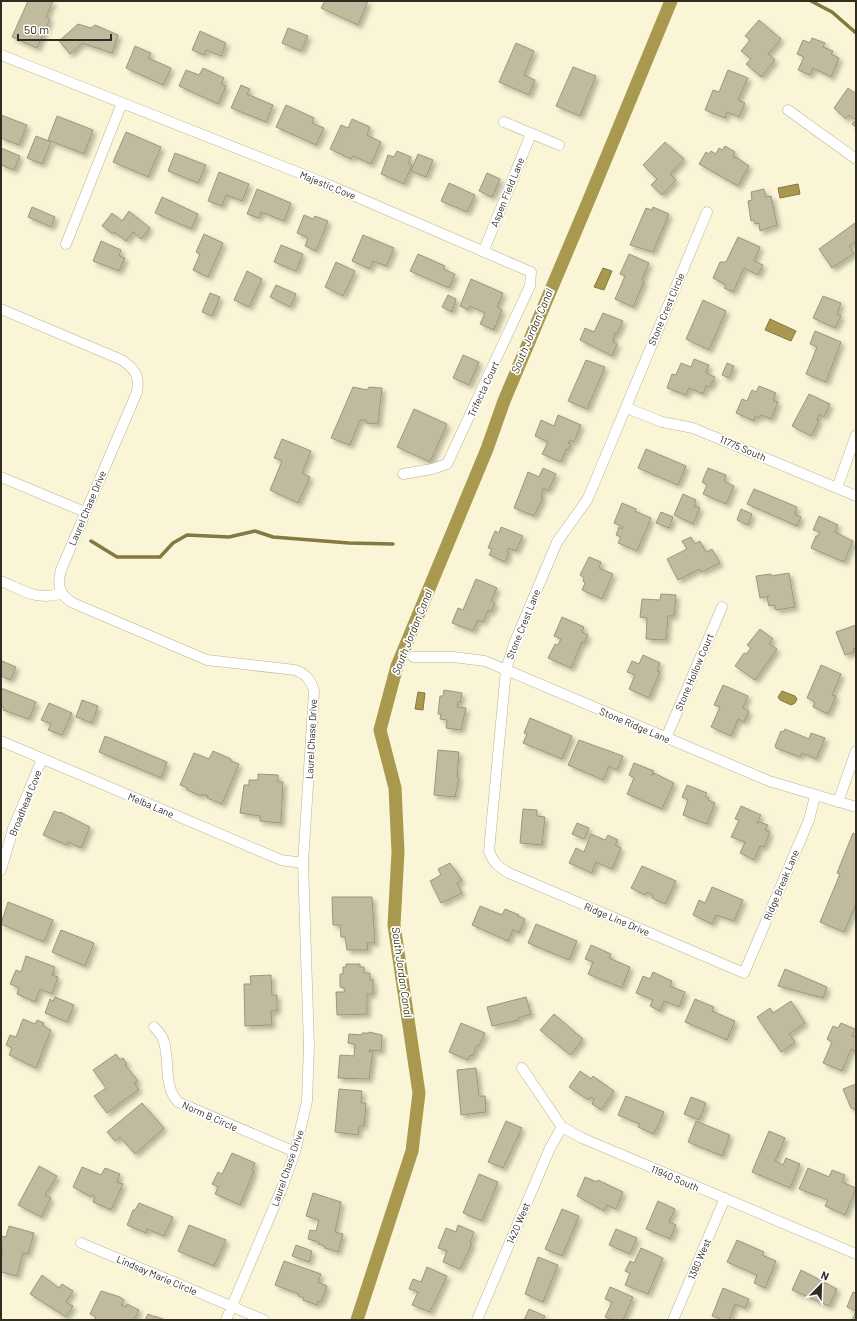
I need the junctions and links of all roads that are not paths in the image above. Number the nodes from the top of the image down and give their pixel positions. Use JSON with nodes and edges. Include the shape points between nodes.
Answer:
{"nodes":[{"id":1,"x":1,"y":55,"type":"edge"},
{"id":2,"x":122,"y":103,"type":"junction"},
{"id":3,"x":788,"y":110,"type":"dead end"},
{"id":4,"x":504,"y":122,"type":"dead end"},
{"id":5,"x":531,"y":134,"type":"junction"},
{"id":6,"x":559,"y":145,"type":"dead end"},
{"id":7,"x":856,"y":159,"type":"edge"},
{"id":8,"x":707,"y":212,"type":"dead end"},
{"id":9,"x":66,"y":244,"type":"dead end"},
{"id":10,"x":484,"y":250,"type":"junction"},
{"id":11,"x":531,"y":272,"type":"joint"},
{"id":12,"x":1,"y":309,"type":"edge"},
{"id":13,"x":627,"y":408,"type":"junction"},
{"id":14,"x":856,"y":435,"type":"edge"},
{"id":15,"x":404,"y":474,"type":"dead end"},
{"id":16,"x":1,"y":476,"type":"edge"},
{"id":17,"x":837,"y":488,"type":"junction"},
{"id":18,"x":856,"y":496,"type":"edge"},
{"id":19,"x":85,"y":512,"type":"junction"},
{"id":20,"x":1,"y":581,"type":"edge"},
{"id":21,"x":61,"y":594,"type":"junction"},
{"id":22,"x":722,"y":606,"type":"dead end"},
{"id":23,"x":413,"y":657,"type":"dead end"},
{"id":24,"x":506,"y":670,"type":"junction"},
{"id":25,"x":666,"y":738,"type":"junction"},
{"id":26,"x":1,"y":741,"type":"edge"},
{"id":27,"x":856,"y":751,"type":"edge"},
{"id":28,"x":42,"y":759,"type":"junction"},
{"id":29,"x":815,"y":796,"type":"junction"},
{"id":30,"x":838,"y":802,"type":"junction"},
{"id":31,"x":856,"y":807,"type":"edge"},
{"id":32,"x":493,"y":861,"type":"joint"},
{"id":33,"x":303,"y":863,"type":"junction"},
{"id":34,"x":1,"y":870,"type":"edge"},
{"id":35,"x":744,"y":973,"type":"joint"},
{"id":36,"x":154,"y":1027,"type":"dead end"},
{"id":37,"x":522,"y":1068,"type":"dead end"},
{"id":38,"x":562,"y":1127,"type":"junction"},
{"id":39,"x":295,"y":1152,"type":"junction"},
{"id":40,"x":724,"y":1198,"type":"junction"},
{"id":41,"x":81,"y":1243,"type":"dead end"},
{"id":42,"x":856,"y":1254,"type":"edge"},
{"id":43,"x":232,"y":1307,"type":"junction"},
{"id":44,"x":226,"y":1320,"type":"edge"},
{"id":45,"x":264,"y":1320,"type":"edge"},
{"id":46,"x":477,"y":1320,"type":"edge"},
{"id":47,"x":673,"y":1320,"type":"edge"}],
"edges":[{"from":1,"to":2,"type":"street","name":"Majestic Cove"},
{"from":2,"to":9,"type":"street"},
{"from":2,"to":10,"type":"street","name":"Majestic Cove","via":[[322,182]]},
{"from":3,"to":7,"type":"street"},
{"from":4,"to":5,"type":"street"},
{"from":5,"to":6,"type":"street"},
{"from":5,"to":10,"type":"street","name":"Aspen Field Lane"},
{"from":8,"to":13,"type":"street","name":"Stone Crest Circle"},
{"from":10,"to":11,"type":"street","name":"Majestic Cove"},
{"from":11,"to":15,"type":"street","name":"Trifecta Court","via":[[530,286],[447,464]]},
{"from":12,"to":19,"type":"street","name":"Laurel Chase Drive","via":[[122,360],[137,374],[137,392]]},
{"from":13,"to":17,"type":"street","name":"11775 South","via":[[662,422],[693,428]]},
{"from":13,"to":24,"type":"street","name":"Stone Crest Lane","via":[[587,500],[557,542],[514,644]]},
{"from":14,"to":17,"type":"street"},
{"from":16,"to":19,"type":"street"},
{"from":17,"to":18,"type":"street","name":"11775 South"},
{"from":19,"to":21,"type":"street","name":"Laurel Chase Drive","via":[[59,578]]},
{"from":20,"to":21,"type":"street","via":[[38,597]]},
{"from":21,"to":33,"type":"street","name":"Laurel Chase Drive","via":[[73,603],[207,660],[295,670],[308,677],[314,691]]},
{"from":22,"to":25,"type":"street","name":"Stone Hollow Court"},
{"from":23,"to":24,"type":"street","name":"Stone Ridge Lane","via":[[469,658],[485,661]]},
{"from":24,"to":25,"type":"street","name":"Stone Ridge Lane"},
{"from":24,"to":32,"type":"street","name":"Stone Crest Lane","via":[[489,841]]},
{"from":25,"to":29,"type":"street","name":"Stone Ridge Lane","via":[[769,781]]},
{"from":26,"to":28,"type":"street","name":"Melba Lane"},
{"from":27,"to":30,"type":"street"},
{"from":28,"to":33,"type":"street","name":"Melba Lane","via":[[281,860]]},
{"from":28,"to":34,"type":"street","name":"Broadhead Cove","via":[[13,829]]},
{"from":29,"to":30,"type":"street","name":"Stone Ridge Lane"},
{"from":29,"to":35,"type":"street","name":"Ridge Break Lane","via":[[809,820]]},
{"from":30,"to":31,"type":"street","name":"Stone Ridge Lane"},
{"from":32,"to":35,"type":"street","name":"Ridge Line Drive","via":[[509,873]]},
{"from":33,"to":39,"type":"street","name":"Laurel Chase Drive","via":[[309,1074],[307,1102]]},
{"from":36,"to":39,"type":"street","name":"Norm B Circle","via":[[164,1040],[170,1088],[172,1096],[178,1102]]},
{"from":37,"to":38,"type":"street","name":"11940 South"},
{"from":38,"to":40,"type":"street","name":"11940 South","via":[[582,1138]]},
{"from":38,"to":46,"type":"street","name":"1420 West","via":[[550,1148]]},
{"from":39,"to":43,"type":"street","name":"Laurel Chase Drive"},
{"from":40,"to":42,"type":"street","name":"11940 South"},
{"from":40,"to":47,"type":"street","name":"1380 West"},
{"from":41,"to":43,"type":"street","name":"Lindsay Marie Circle"},
{"from":43,"to":44,"type":"street","name":"Laurel Chase Drive"},
{"from":43,"to":45,"type":"street","name":"Lindsay Marie Circle"}]}
